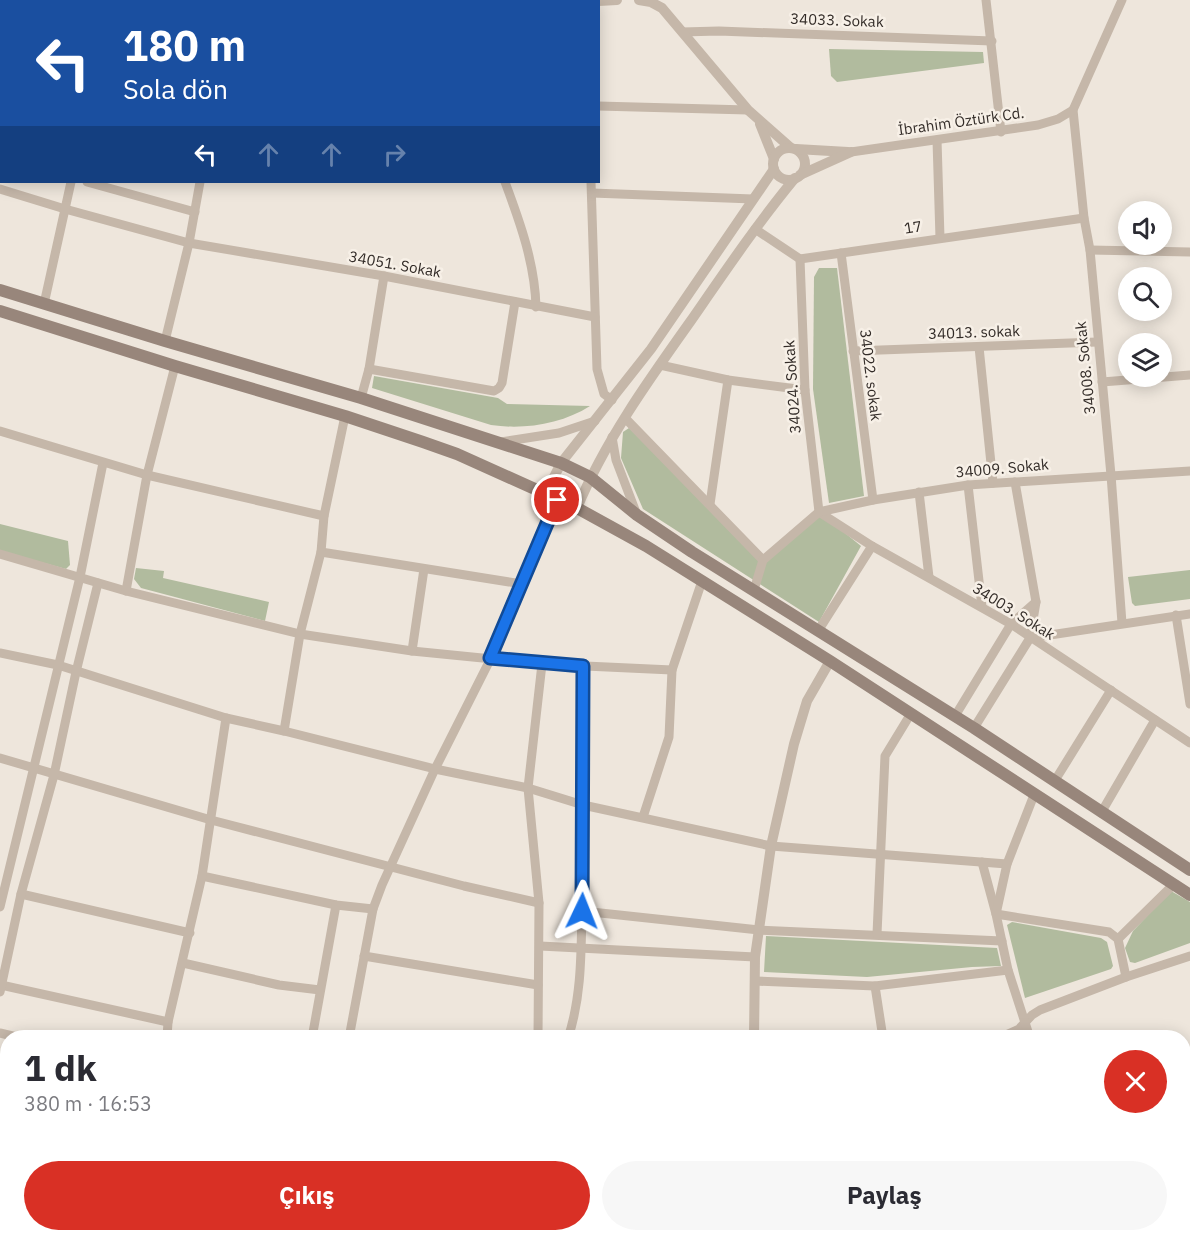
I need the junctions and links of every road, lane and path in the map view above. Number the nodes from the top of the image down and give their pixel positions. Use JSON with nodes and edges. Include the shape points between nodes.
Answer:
{"nodes":[{"id":1,"x":618,"y":0,"type":"edge"},
{"id":2,"x":639,"y":0,"type":"edge"},
{"id":3,"x":986,"y":0,"type":"edge"},
{"id":4,"x":1122,"y":0,"type":"edge"},
{"id":5,"x":600,"y":1,"type":"edge"},
{"id":6,"x":666,"y":4,"type":"edge"},
{"id":7,"x":682,"y":32,"type":"junction"},
{"id":8,"x":992,"y":41,"type":"junction"},
{"id":9,"x":600,"y":106,"type":"edge"},
{"id":10,"x":748,"y":110,"type":"junction"},
{"id":11,"x":1073,"y":110,"type":"junction"},
{"id":12,"x":758,"y":121,"type":"junction"},
{"id":13,"x":1001,"y":132,"type":"junction"},
{"id":14,"x":937,"y":140,"type":"junction"},
{"id":15,"x":793,"y":149,"type":"junction"},
{"id":16,"x":851,"y":152,"type":"junction"},
{"id":17,"x":774,"y":164,"type":"junction"},
{"id":18,"x":797,"y":177,"type":"junction"},
{"id":19,"x":71,"y":183,"type":"edge"},
{"id":20,"x":91,"y":183,"type":"edge"},
{"id":21,"x":200,"y":183,"type":"edge"},
{"id":22,"x":506,"y":183,"type":"edge"},
{"id":23,"x":591,"y":183,"type":"edge"},
{"id":24,"x":0,"y":189,"type":"edge"},
{"id":25,"x":592,"y":193,"type":"junction"},
{"id":26,"x":753,"y":199,"type":"junction"},
{"id":27,"x":65,"y":209,"type":"junction"},
{"id":28,"x":195,"y":212,"type":"junction"},
{"id":29,"x":1084,"y":218,"type":"junction"},
{"id":30,"x":755,"y":229,"type":"junction"},
{"id":31,"x":940,"y":238,"type":"junction"},
{"id":32,"x":189,"y":243,"type":"junction"},
{"id":33,"x":1090,"y":250,"type":"junction"},
{"id":34,"x":1190,"y":252,"type":"edge"},
{"id":35,"x":841,"y":253,"type":"junction"},
{"id":36,"x":800,"y":259,"type":"junction"},
{"id":37,"x":384,"y":276,"type":"junction"},
{"id":38,"x":0,"y":290,"type":"edge"},
{"id":39,"x":515,"y":302,"type":"junction"},
{"id":40,"x":44,"y":304,"type":"junction"},
{"id":41,"x":536,"y":307,"type":"junction"},
{"id":42,"x":0,"y":311,"type":"edge"},
{"id":43,"x":595,"y":317,"type":"junction"},
{"id":44,"x":165,"y":341,"type":"junction"},
{"id":45,"x":1097,"y":342,"type":"junction"},
{"id":46,"x":979,"y":347,"type":"junction"},
{"id":47,"x":853,"y":351,"type":"junction"},
{"id":48,"x":660,"y":365,"type":"junction"},
{"id":49,"x":175,"y":366,"type":"junction"},
{"id":50,"x":369,"y":369,"type":"junction"},
{"id":51,"x":1190,"y":375,"type":"edge"},
{"id":52,"x":728,"y":380,"type":"junction"},
{"id":53,"x":1102,"y":382,"type":"junction"},
{"id":54,"x":805,"y":390,"type":"junction"},
{"id":55,"x":362,"y":398,"type":"junction"},
{"id":56,"x":612,"y":400,"type":"junction"},
{"id":57,"x":345,"y":416,"type":"junction"},
{"id":58,"x":625,"y":418,"type":"junction"},
{"id":59,"x":595,"y":421,"type":"junction"},
{"id":60,"x":0,"y":431,"type":"edge"},
{"id":61,"x":612,"y":437,"type":"junction"},
{"id":62,"x":498,"y":442,"type":"junction"},
{"id":63,"x":104,"y":463,"type":"junction"},
{"id":64,"x":561,"y":463,"type":"junction"},
{"id":65,"x":1190,"y":471,"type":"edge"},
{"id":66,"x":147,"y":475,"type":"junction"},
{"id":67,"x":1111,"y":475,"type":"junction"},
{"id":68,"x":590,"y":477,"type":"junction"},
{"id":69,"x":1015,"y":482,"type":"junction"},
{"id":70,"x":993,"y":483,"type":"junction"},
{"id":71,"x":968,"y":486,"type":"junction"},
{"id":72,"x":919,"y":492,"type":"junction"},
{"id":73,"x":551,"y":497,"type":"junction"},
{"id":74,"x":873,"y":500,"type":"junction"},
{"id":75,"x":710,"y":504,"type":"junction"},
{"id":76,"x":577,"y":508,"type":"junction"},
{"id":77,"x":819,"y":512,"type":"junction"},
{"id":78,"x":637,"y":515,"type":"junction"},
{"id":79,"x":324,"y":516,"type":"junction"},
{"id":80,"x":872,"y":546,"type":"junction"},
{"id":81,"x":321,"y":552,"type":"junction"},
{"id":82,"x":0,"y":554,"type":"edge"},
{"id":83,"x":763,"y":560,"type":"junction"},
{"id":84,"x":424,"y":569,"type":"junction"},
{"id":85,"x":80,"y":577,"type":"junction"},
{"id":86,"x":929,"y":577,"type":"junction"},
{"id":87,"x":702,"y":581,"type":"junction"},
{"id":88,"x":98,"y":583,"type":"junction"},
{"id":89,"x":522,"y":584,"type":"junction"},
{"id":90,"x":753,"y":590,"type":"junction"},
{"id":91,"x":126,"y":591,"type":"junction"},
{"id":92,"x":1036,"y":602,"type":"junction"},
{"id":93,"x":982,"y":608,"type":"junction"},
{"id":94,"x":1190,"y":614,"type":"edge"},
{"id":95,"x":1176,"y":615,"type":"junction"},
{"id":96,"x":1122,"y":623,"type":"junction"},
{"id":97,"x":1011,"y":624,"type":"junction"},
{"id":98,"x":818,"y":632,"type":"junction"},
{"id":99,"x":300,"y":634,"type":"junction"},
{"id":100,"x":1030,"y":638,"type":"junction"},
{"id":101,"x":412,"y":651,"type":"junction"},
{"id":102,"x":0,"y":653,"type":"edge"},
{"id":103,"x":490,"y":658,"type":"junction"},
{"id":104,"x":830,"y":662,"type":"junction"},
{"id":105,"x":542,"y":664,"type":"junction"},
{"id":106,"x":58,"y":665,"type":"junction"},
{"id":107,"x":583,"y":666,"type":"junction"},
{"id":108,"x":672,"y":670,"type":"junction"},
{"id":109,"x":76,"y":672,"type":"junction"},
{"id":110,"x":1111,"y":690,"type":"junction"},
{"id":111,"x":1190,"y":704,"type":"edge"},
{"id":112,"x":910,"y":715,"type":"junction"},
{"id":113,"x":955,"y":716,"type":"junction"},
{"id":114,"x":226,"y":718,"type":"junction"},
{"id":115,"x":1155,"y":720,"type":"junction"},
{"id":116,"x":974,"y":728,"type":"junction"},
{"id":117,"x":284,"y":731,"type":"junction"},
{"id":118,"x":1190,"y":743,"type":"edge"},
{"id":119,"x":0,"y":758,"type":"edge"},
{"id":120,"x":33,"y":769,"type":"junction"},
{"id":121,"x":435,"y":769,"type":"junction"},
{"id":122,"x":54,"y":775,"type":"junction"},
{"id":123,"x":1054,"y":782,"type":"junction"},
{"id":124,"x":528,"y":788,"type":"junction"},
{"id":125,"x":1034,"y":795,"type":"junction"},
{"id":126,"x":583,"y":805,"type":"junction"},
{"id":127,"x":1101,"y":813,"type":"junction"},
{"id":128,"x":644,"y":817,"type":"junction"},
{"id":129,"x":211,"y":820,"type":"junction"},
{"id":130,"x":771,"y":846,"type":"junction"},
{"id":131,"x":882,"y":855,"type":"junction"},
{"id":132,"x":0,"y":856,"type":"edge"},
{"id":133,"x":11,"y":860,"type":"junction"},
{"id":134,"x":982,"y":862,"type":"junction"},
{"id":135,"x":1007,"y":864,"type":"junction"},
{"id":136,"x":390,"y":865,"type":"junction"},
{"id":137,"x":1190,"y":870,"type":"edge"},
{"id":138,"x":202,"y":876,"type":"junction"},
{"id":139,"x":1173,"y":885,"type":"junction"},
{"id":140,"x":21,"y":894,"type":"junction"},
{"id":141,"x":1190,"y":895,"type":"edge"},
{"id":142,"x":539,"y":903,"type":"junction"},
{"id":143,"x":336,"y":905,"type":"junction"},
{"id":144,"x":0,"y":907,"type":"edge"},
{"id":145,"x":373,"y":909,"type":"junction"},
{"id":146,"x":582,"y":911,"type":"junction"},
{"id":147,"x":996,"y":914,"type":"junction"},
{"id":148,"x":759,"y":930,"type":"junction"},
{"id":149,"x":190,"y":933,"type":"junction"},
{"id":150,"x":878,"y":934,"type":"junction"},
{"id":151,"x":1118,"y":939,"type":"junction"},
{"id":152,"x":1002,"y":941,"type":"junction"},
{"id":153,"x":540,"y":946,"type":"junction"},
{"id":154,"x":582,"y":948,"type":"junction"},
{"id":155,"x":364,"y":956,"type":"junction"},
{"id":156,"x":1190,"y":956,"type":"edge"},
{"id":157,"x":756,"y":957,"type":"junction"},
{"id":158,"x":183,"y":963,"type":"junction"},
{"id":159,"x":1008,"y":970,"type":"junction"},
{"id":160,"x":1126,"y":977,"type":"junction"},
{"id":161,"x":755,"y":981,"type":"junction"},
{"id":162,"x":538,"y":985,"type":"junction"},
{"id":163,"x":875,"y":986,"type":"junction"},
{"id":164,"x":1,"y":988,"type":"edge"},
{"id":165,"x":320,"y":990,"type":"junction"},
{"id":166,"x":168,"y":1022,"type":"junction"},
{"id":167,"x":1026,"y":1023,"type":"junction"},
{"id":168,"x":168,"y":1030,"type":"edge"},
{"id":169,"x":313,"y":1030,"type":"edge"},
{"id":170,"x":350,"y":1030,"type":"edge"},
{"id":171,"x":538,"y":1030,"type":"edge"},
{"id":172,"x":570,"y":1030,"type":"edge"},
{"id":173,"x":754,"y":1030,"type":"edge"},
{"id":174,"x":882,"y":1030,"type":"edge"},
{"id":175,"x":1017,"y":1030,"type":"edge"},
{"id":176,"x":1028,"y":1030,"type":"edge"}],
"edges":[{"from":1,"to":5,"type":"street"},
{"from":2,"to":6,"type":"street"},
{"from":3,"to":8,"type":"street"},
{"from":4,"to":11,"type":"street"},
{"from":6,"to":7,"type":"street"},
{"from":7,"to":8,"type":"street","name":"34033. Sokak"},
{"from":7,"to":10,"type":"street"},
{"from":8,"to":13,"type":"street"},
{"from":9,"to":10,"type":"street"},
{"from":10,"to":12,"type":"street"},
{"from":11,"to":13,"type":"street","name":"İbrahim Öztürk Cd.","via":[[1058,119]]},
{"from":11,"to":29,"type":"street","name":"34008. Sokak"},
{"from":12,"to":15,"type":"street"},
{"from":12,"to":17,"type":"street"},
{"from":13,"to":14,"type":"street","name":"İbrahim Öztürk Cd."},
{"from":14,"to":16,"type":"street","name":"İbrahim Öztürk Cd."},
{"from":14,"to":31,"type":"street"},
{"from":15,"to":16,"type":"street"},
{"from":15,"to":17,"type":"street","via":[[780,150]]},
{"from":15,"to":18,"type":"street","via":[[805,161]]},
{"from":16,"to":18,"type":"street"},
{"from":17,"to":18,"type":"street","via":[[780,177]]},
{"from":17,"to":26,"type":"street"},
{"from":18,"to":30,"type":"street"},
{"from":19,"to":27,"type":"street"},
{"from":20,"to":28,"type":"street"},
{"from":21,"to":28,"type":"street"},
{"from":22,"to":41,"type":"street","via":[[536,287]]},
{"from":23,"to":25,"type":"street"},
{"from":24,"to":27,"type":"street","name":"34051. Sokak"},
{"from":25,"to":26,"type":"street"},
{"from":25,"to":43,"type":"street"},
{"from":26,"to":56,"type":"street"},
{"from":27,"to":32,"type":"street","name":"34051. Sokak"},
{"from":27,"to":40,"type":"street"},
{"from":28,"to":32,"type":"street"},
{"from":29,"to":31,"type":"street","name":"17"},
{"from":29,"to":33,"type":"street","name":"34008. Sokak"},
{"from":30,"to":36,"type":"street"},
{"from":30,"to":48,"type":"street"},
{"from":31,"to":35,"type":"street","name":"17"},
{"from":32,"to":37,"type":"street","name":"34051. Sokak"},
{"from":32,"to":44,"type":"street"},
{"from":33,"to":34,"type":"street"},
{"from":33,"to":45,"type":"street","name":"34008. Sokak"},
{"from":35,"to":36,"type":"street","name":"17"},
{"from":35,"to":47,"type":"street","name":"34022. sokak"},
{"from":36,"to":54,"type":"street","name":"34024. Sokak"},
{"from":37,"to":39,"type":"street","name":"34051. Sokak"},
{"from":37,"to":50,"type":"street"},
{"from":38,"to":40,"type":"main road"},
{"from":39,"to":41,"type":"street","name":"34051. Sokak"},
{"from":39,"to":50,"type":"street","via":[[502,383],[494,391]]},
{"from":40,"to":44,"type":"main road"},
{"from":41,"to":43,"type":"street","name":"34051. Sokak"},
{"from":42,"to":49,"type":"main road"},
{"from":43,"to":56,"type":"street","via":[[597,369],[603,394]]},
{"from":44,"to":55,"type":"main road"},
{"from":45,"to":46,"type":"street","name":"34013. sokak"},
{"from":45,"to":53,"type":"street","name":"34008. Sokak"},
{"from":46,"to":47,"type":"street","name":"34013. sokak"},
{"from":46,"to":70,"type":"street"},
{"from":47,"to":74,"type":"street","name":"34022. sokak"},
{"from":48,"to":52,"type":"street"},
{"from":48,"to":58,"type":"street"},
{"from":49,"to":57,"type":"main road"},
{"from":49,"to":66,"type":"street"},
{"from":50,"to":55,"type":"street"},
{"from":51,"to":53,"type":"street"},
{"from":52,"to":54,"type":"street"},
{"from":52,"to":75,"type":"street"},
{"from":53,"to":67,"type":"street","name":"34008. Sokak"},
{"from":54,"to":77,"type":"street","name":"34024. Sokak"},
{"from":55,"to":62,"type":"main road"},
{"from":56,"to":59,"type":"street"},
{"from":57,"to":73,"type":"main road","via":[[457,454]]},
{"from":57,"to":79,"type":"street"},
{"from":58,"to":61,"type":"street"},
{"from":58,"to":75,"type":"street"},
{"from":59,"to":62,"type":"street","via":[[559,433]]},
{"from":59,"to":64,"type":"street"},
{"from":60,"to":63,"type":"street"},
{"from":61,"to":68,"type":"street"},
{"from":61,"to":78,"type":"street","via":[[616,460]]},
{"from":62,"to":64,"type":"main road"},
{"from":63,"to":66,"type":"street"},
{"from":63,"to":85,"type":"street"},
{"from":64,"to":68,"type":"main road"},
{"from":64,"to":73,"type":"street"},
{"from":65,"to":67,"type":"street","name":"34009. Sokak"},
{"from":66,"to":79,"type":"street"},
{"from":66,"to":91,"type":"street"},
{"from":67,"to":69,"type":"street","name":"34009. Sokak"},
{"from":67,"to":96,"type":"street","name":"34008. Sokak"},
{"from":68,"to":76,"type":"street"},
{"from":68,"to":78,"type":"main road"},
{"from":69,"to":70,"type":"street","name":"34009. Sokak"},
{"from":69,"to":92,"type":"street"},
{"from":70,"to":71,"type":"street","name":"34009. Sokak"},
{"from":71,"to":72,"type":"street","name":"34009. Sokak"},
{"from":71,"to":93,"type":"street"},
{"from":72,"to":74,"type":"street","name":"34009. Sokak"},
{"from":72,"to":86,"type":"street"},
{"from":73,"to":76,"type":"main road"},
{"from":73,"to":89,"type":"street"},
{"from":74,"to":77,"type":"street","name":"34009. Sokak"},
{"from":75,"to":83,"type":"street"},
{"from":76,"to":87,"type":"main road"},
{"from":77,"to":80,"type":"street","name":"34003. Sokak"},
{"from":77,"to":83,"type":"street"},
{"from":78,"to":90,"type":"main road"},
{"from":79,"to":81,"type":"street"},
{"from":80,"to":86,"type":"street","name":"34003. Sokak"},
{"from":80,"to":98,"type":"street"},
{"from":81,"to":84,"type":"street"},
{"from":81,"to":99,"type":"street"},
{"from":82,"to":85,"type":"street"},
{"from":83,"to":90,"type":"street"},
{"from":84,"to":89,"type":"street"},
{"from":84,"to":101,"type":"street"},
{"from":85,"to":88,"type":"street"},
{"from":85,"to":106,"type":"street"},
{"from":86,"to":93,"type":"street","name":"34003. Sokak"},
{"from":87,"to":104,"type":"main road"},
{"from":87,"to":108,"type":"street"},
{"from":88,"to":91,"type":"street"},
{"from":88,"to":109,"type":"street"},
{"from":89,"to":103,"type":"street"},
{"from":90,"to":98,"type":"main road"},
{"from":91,"to":99,"type":"street"},
{"from":92,"to":97,"type":"street"},
{"from":92,"to":100,"type":"street"},
{"from":93,"to":97,"type":"street","name":"34003. Sokak"},
{"from":94,"to":95,"type":"street"},
{"from":95,"to":96,"type":"street"},
{"from":95,"to":111,"type":"street"},
{"from":96,"to":100,"type":"street"},
{"from":97,"to":100,"type":"street","name":"34003. Sokak"},
{"from":97,"to":113,"type":"street"},
{"from":98,"to":113,"type":"main road"},
{"from":99,"to":101,"type":"street"},
{"from":99,"to":117,"type":"street"},
{"from":100,"to":110,"type":"street","name":"34003. Sokak"},
{"from":100,"to":116,"type":"street"},
{"from":101,"to":103,"type":"street"},
{"from":102,"to":106,"type":"street"},
{"from":103,"to":105,"type":"street"},
{"from":103,"to":121,"type":"street"},
{"from":104,"to":112,"type":"main road"},
{"from":104,"to":130,"type":"street","via":[[807,701]]},
{"from":105,"to":107,"type":"street"},
{"from":105,"to":124,"type":"street"},
{"from":106,"to":109,"type":"street"},
{"from":106,"to":120,"type":"street"},
{"from":107,"to":108,"type":"street"},
{"from":107,"to":126,"type":"street"},
{"from":108,"to":128,"type":"street","via":[[669,736]]},
{"from":109,"to":114,"type":"street"},
{"from":109,"to":122,"type":"street"},
{"from":110,"to":115,"type":"street","name":"34003. Sokak"},
{"from":110,"to":123,"type":"street"},
{"from":112,"to":125,"type":"main road"},
{"from":112,"to":131,"type":"street","via":[[885,756]]},
{"from":113,"to":116,"type":"main road"},
{"from":114,"to":117,"type":"street"},
{"from":114,"to":129,"type":"street"},
{"from":115,"to":118,"type":"street","name":"34003. Sokak"},
{"from":115,"to":127,"type":"street"},
{"from":116,"to":123,"type":"main road"},
{"from":117,"to":121,"type":"street"},
{"from":119,"to":120,"type":"street"},
{"from":120,"to":122,"type":"street"},
{"from":120,"to":133,"type":"street"},
{"from":121,"to":124,"type":"street"},
{"from":121,"to":136,"type":"street"},
{"from":122,"to":129,"type":"street"},
{"from":122,"to":140,"type":"street"},
{"from":123,"to":127,"type":"main road"},
{"from":124,"to":126,"type":"street"},
{"from":124,"to":142,"type":"street"},
{"from":125,"to":135,"type":"street"},
{"from":125,"to":139,"type":"main road"},
{"from":126,"to":128,"type":"street"},
{"from":126,"to":146,"type":"street"},
{"from":127,"to":137,"type":"main road"},
{"from":128,"to":130,"type":"street"},
{"from":129,"to":136,"type":"street"},
{"from":129,"to":138,"type":"street"},
{"from":130,"to":131,"type":"street"},
{"from":130,"to":148,"type":"street"},
{"from":131,"to":134,"type":"street"},
{"from":131,"to":150,"type":"street"},
{"from":132,"to":133,"type":"street"},
{"from":133,"to":144,"type":"street"},
{"from":134,"to":135,"type":"street"},
{"from":134,"to":147,"type":"street"},
{"from":135,"to":147,"type":"street"},
{"from":136,"to":142,"type":"street"},
{"from":136,"to":145,"type":"street"},
{"from":138,"to":143,"type":"street"},
{"from":138,"to":149,"type":"street"},
{"from":139,"to":141,"type":"main road"},
{"from":139,"to":151,"type":"street"},
{"from":140,"to":149,"type":"street"},
{"from":140,"to":164,"type":"street"},
{"from":142,"to":153,"type":"street"},
{"from":143,"to":145,"type":"street"},
{"from":143,"to":165,"type":"street"},
{"from":145,"to":155,"type":"street"},
{"from":146,"to":148,"type":"street"},
{"from":146,"to":154,"type":"street"},
{"from":147,"to":151,"type":"street","via":[[1109,932]]},
{"from":147,"to":152,"type":"street"},
{"from":148,"to":150,"type":"street"},
{"from":148,"to":157,"type":"street"},
{"from":149,"to":158,"type":"street"},
{"from":150,"to":152,"type":"street"},
{"from":151,"to":160,"type":"street"},
{"from":152,"to":159,"type":"street"},
{"from":153,"to":154,"type":"street"},
{"from":153,"to":162,"type":"street"},
{"from":154,"to":157,"type":"street"},
{"from":154,"to":172,"type":"street"},
{"from":155,"to":162,"type":"street"},
{"from":155,"to":170,"type":"street"},
{"from":156,"to":160,"type":"street"},
{"from":157,"to":161,"type":"street"},
{"from":158,"to":165,"type":"street","via":[[279,985]]},
{"from":158,"to":166,"type":"street"},
{"from":159,"to":163,"type":"street"},
{"from":159,"to":167,"type":"street"},
{"from":160,"to":167,"type":"street","via":[[1040,1010]]},
{"from":161,"to":163,"type":"street"},
{"from":161,"to":173,"type":"street"},
{"from":162,"to":171,"type":"street"},
{"from":163,"to":174,"type":"street"},
{"from":164,"to":166,"type":"street"},
{"from":165,"to":169,"type":"street"},
{"from":166,"to":168,"type":"street"},
{"from":167,"to":175,"type":"street"},
{"from":167,"to":176,"type":"street"}]}
